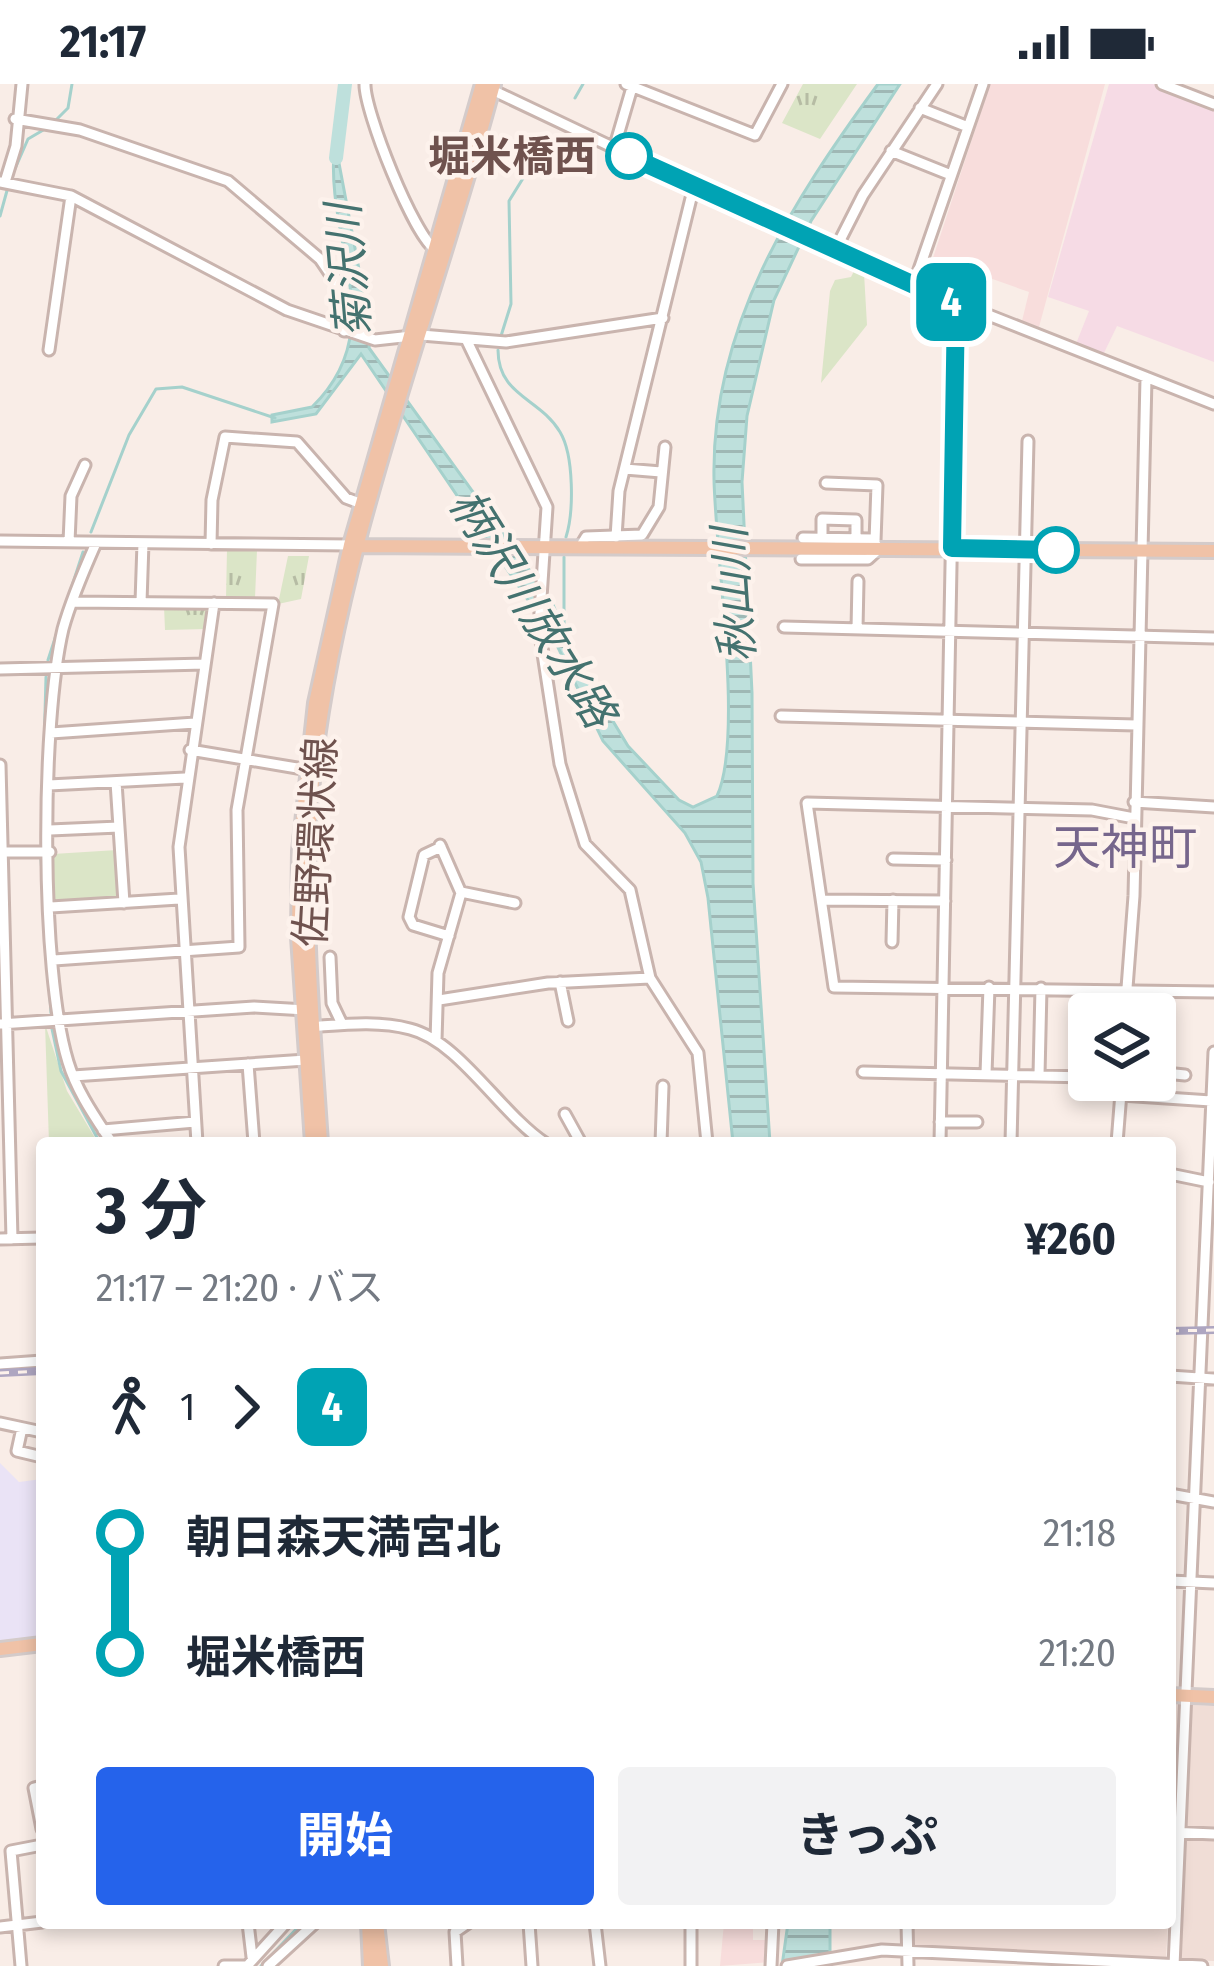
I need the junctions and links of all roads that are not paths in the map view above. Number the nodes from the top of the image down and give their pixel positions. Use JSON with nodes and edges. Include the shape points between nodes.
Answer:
{"nodes":[{"id":1,"x":22,"y":84,"type":"edge"},
{"id":2,"x":365,"y":84,"type":"edge"},
{"id":3,"x":765,"y":84,"type":"edge"},
{"id":4,"x":937,"y":84,"type":"edge"},
{"id":5,"x":983,"y":84,"type":"edge"},
{"id":6,"x":1162,"y":84,"type":"edge"},
{"id":7,"x":486,"y":85,"type":"edge"},
{"id":8,"x":630,"y":85,"type":"edge"},
{"id":9,"x":780,"y":87,"type":"edge"},
{"id":10,"x":1214,"y":104,"type":"edge"},
{"id":11,"x":920,"y":108,"type":"junction"},
{"id":12,"x":14,"y":119,"type":"junction"},
{"id":13,"x":968,"y":127,"type":"junction"},
{"id":14,"x":614,"y":148,"type":"junction"},
{"id":15,"x":891,"y":151,"type":"junction"},
{"id":16,"x":952,"y":175,"type":"junction"},
{"id":17,"x":3,"y":182,"type":"edge"},
{"id":18,"x":694,"y":186,"type":"junction"},
{"id":19,"x":71,"y":196,"type":"junction"},
{"id":20,"x":436,"y":250,"type":"junction"},
{"id":21,"x":834,"y":252,"type":"junction"},
{"id":22,"x":913,"y":287,"type":"junction"},
{"id":23,"x":956,"y":304,"type":"junction"},
{"id":24,"x":663,"y":318,"type":"junction"},
{"id":25,"x":349,"y":332,"type":"junction"},
{"id":26,"x":416,"y":336,"type":"junction"},
{"id":27,"x":467,"y":341,"type":"junction"},
{"id":28,"x":49,"y":350,"type":"dead end"},
{"id":29,"x":1146,"y":378,"type":"junction"},
{"id":30,"x":1214,"y":404,"type":"edge"},
{"id":31,"x":394,"y":413,"type":"junction"},
{"id":32,"x":1028,"y":441,"type":"dead end"},
{"id":33,"x":664,"y":447,"type":"dead end"},
{"id":34,"x":85,"y":465,"type":"dead end"},
{"id":35,"x":625,"y":469,"type":"junction"},
{"id":36,"x":661,"y":472,"type":"junction"},
{"id":37,"x":826,"y":483,"type":"dead end"},
{"id":38,"x":362,"y":504,"type":"junction"},
{"id":39,"x":616,"y":537,"type":"junction"},
{"id":40,"x":822,"y":538,"type":"junction"},
{"id":41,"x":856,"y":538,"type":"junction"},
{"id":42,"x":0,"y":541,"type":"edge"},
{"id":43,"x":69,"y":542,"type":"junction"},
{"id":44,"x":96,"y":543,"type":"junction"},
{"id":45,"x":143,"y":543,"type":"junction"},
{"id":46,"x":211,"y":544,"type":"junction"},
{"id":47,"x":877,"y":545,"type":"junction"},
{"id":48,"x":356,"y":546,"type":"junction"},
{"id":49,"x":580,"y":547,"type":"junction"},
{"id":50,"x":542,"y":548,"type":"junction"},
{"id":51,"x":799,"y":548,"type":"junction"},
{"id":52,"x":952,"y":548,"type":"junction"},
{"id":53,"x":1025,"y":549,"type":"junction"},
{"id":54,"x":1141,"y":550,"type":"junction"},
{"id":55,"x":1214,"y":551,"type":"edge"},
{"id":56,"x":858,"y":581,"type":"dead end"},
{"id":57,"x":72,"y":602,"type":"junction"},
{"id":58,"x":142,"y":602,"type":"junction"},
{"id":59,"x":214,"y":603,"type":"junction"},
{"id":60,"x":784,"y":627,"type":"dead end"},
{"id":61,"x":857,"y":629,"type":"junction"},
{"id":62,"x":952,"y":631,"type":"junction"},
{"id":63,"x":1023,"y":633,"type":"junction"},
{"id":64,"x":1138,"y":636,"type":"junction"},
{"id":65,"x":1214,"y":638,"type":"edge"},
{"id":66,"x":205,"y":664,"type":"junction"},
{"id":67,"x":56,"y":668,"type":"junction"},
{"id":68,"x":0,"y":669,"type":"edge"},
{"id":69,"x":781,"y":716,"type":"dead end"},
{"id":70,"x":949,"y":720,"type":"junction"},
{"id":71,"x":1021,"y":722,"type":"junction"},
{"id":72,"x":195,"y":723,"type":"junction"},
{"id":73,"x":1136,"y":724,"type":"junction"},
{"id":74,"x":51,"y":733,"type":"junction"},
{"id":75,"x":190,"y":750,"type":"junction"},
{"id":76,"x":245,"y":760,"type":"junction"},
{"id":77,"x":0,"y":765,"type":"edge"},
{"id":78,"x":310,"y":770,"type":"junction"},
{"id":79,"x":185,"y":778,"type":"junction"},
{"id":80,"x":116,"y":782,"type":"junction"},
{"id":81,"x":50,"y":785,"type":"junction"},
{"id":82,"x":1134,"y":802,"type":"junction"},
{"id":83,"x":1214,"y":807,"type":"edge"},
{"id":84,"x":948,"y":809,"type":"junction"},
{"id":85,"x":1019,"y":809,"type":"junction"},
{"id":86,"x":1134,"y":818,"type":"junction"},
{"id":87,"x":119,"y":827,"type":"junction"},
{"id":88,"x":50,"y":830,"type":"junction"},
{"id":89,"x":1,"y":852,"type":"edge"},
{"id":90,"x":48,"y":852,"type":"junction"},
{"id":91,"x":893,"y":859,"type":"dead end"},
{"id":92,"x":946,"y":860,"type":"junction"},
{"id":93,"x":461,"y":892,"type":"junction"},
{"id":94,"x":179,"y":899,"type":"junction"},
{"id":95,"x":822,"y":900,"type":"junction"},
{"id":96,"x":893,"y":900,"type":"junction"},
{"id":97,"x":945,"y":901,"type":"junction"},
{"id":98,"x":124,"y":903,"type":"junction"},
{"id":99,"x":515,"y":903,"type":"dead end"},
{"id":100,"x":51,"y":907,"type":"junction"},
{"id":101,"x":449,"y":935,"type":"junction"},
{"id":102,"x":892,"y":942,"type":"dead end"},
{"id":103,"x":183,"y":953,"type":"junction"},
{"id":104,"x":330,"y":957,"type":"dead end"},
{"id":105,"x":54,"y":960,"type":"junction"},
{"id":106,"x":650,"y":978,"type":"junction"},
{"id":107,"x":560,"y":982,"type":"junction"},
{"id":108,"x":943,"y":985,"type":"junction"},
{"id":109,"x":988,"y":987,"type":"junction"},
{"id":110,"x":1014,"y":988,"type":"junction"},
{"id":111,"x":1041,"y":988,"type":"junction"},
{"id":112,"x":1126,"y":991,"type":"junction"},
{"id":113,"x":1214,"y":992,"type":"edge"},
{"id":114,"x":439,"y":1000,"type":"junction"},
{"id":115,"x":307,"y":1010,"type":"junction"},
{"id":116,"x":188,"y":1011,"type":"junction"},
{"id":117,"x":61,"y":1019,"type":"junction"},
{"id":118,"x":568,"y":1021,"type":"dead end"},
{"id":119,"x":3,"y":1023,"type":"edge"},
{"id":120,"x":342,"y":1024,"type":"junction"},
{"id":121,"x":308,"y":1026,"type":"junction"},
{"id":122,"x":436,"y":1041,"type":"junction"},
{"id":123,"x":1214,"y":1052,"type":"edge"},
{"id":124,"x":306,"y":1060,"type":"junction"},
{"id":125,"x":248,"y":1064,"type":"junction"},
{"id":126,"x":191,"y":1068,"type":"junction"},
{"id":127,"x":863,"y":1072,"type":"dead end"},
{"id":128,"x":940,"y":1073,"type":"junction"},
{"id":129,"x":986,"y":1074,"type":"junction"},
{"id":130,"x":1176,"y":1074,"type":"edge"},
{"id":131,"x":1013,"y":1075,"type":"junction"},
{"id":132,"x":1039,"y":1075,"type":"junction"},
{"id":133,"x":1186,"y":1075,"type":"dead end"},
{"id":134,"x":74,"y":1076,"type":"junction"},
{"id":135,"x":1068,"y":1076,"type":"edge"},
{"id":136,"x":1214,"y":1076,"type":"edge"},
{"id":137,"x":663,"y":1086,"type":"dead end"},
{"id":138,"x":1176,"y":1099,"type":"edge"},
{"id":139,"x":1120,"y":1101,"type":"edge"},
{"id":140,"x":1211,"y":1101,"type":"edge"},
{"id":141,"x":565,"y":1114,"type":"dead end"},
{"id":142,"x":195,"y":1122,"type":"junction"},
{"id":143,"x":940,"y":1123,"type":"junction"},
{"id":144,"x":977,"y":1123,"type":"dead end"},
{"id":145,"x":103,"y":1130,"type":"junction"},
{"id":146,"x":108,"y":1137,"type":"edge"},
{"id":147,"x":196,"y":1137,"type":"edge"},
{"id":148,"x":254,"y":1137,"type":"edge"},
{"id":149,"x":316,"y":1137,"type":"edge"},
{"id":150,"x":317,"y":1137,"type":"edge"},
{"id":151,"x":537,"y":1137,"type":"edge"},
{"id":152,"x":578,"y":1137,"type":"edge"},
{"id":153,"x":661,"y":1137,"type":"edge"},
{"id":154,"x":706,"y":1137,"type":"edge"},
{"id":155,"x":940,"y":1137,"type":"edge"},
{"id":156,"x":1011,"y":1137,"type":"edge"},
{"id":157,"x":1117,"y":1137,"type":"edge"},
{"id":158,"x":1176,"y":1175,"type":"edge"},
{"id":159,"x":1211,"y":1182,"type":"edge"},
{"id":160,"x":36,"y":1238,"type":"edge"},
{"id":161,"x":6,"y":1239,"type":"edge"},
{"id":162,"x":36,"y":1361,"type":"edge"},
{"id":163,"x":0,"y":1364,"type":"edge"},
{"id":164,"x":1176,"y":1376,"type":"edge"},
{"id":165,"x":1200,"y":1378,"type":"junction"},
{"id":166,"x":1214,"y":1379,"type":"edge"},
{"id":167,"x":0,"y":1423,"type":"edge"},
{"id":168,"x":22,"y":1428,"type":"junction"},
{"id":169,"x":36,"y":1431,"type":"edge"},
{"id":170,"x":36,"y":1456,"type":"edge"},
{"id":171,"x":1176,"y":1495,"type":"edge"},
{"id":172,"x":1194,"y":1499,"type":"junction"},
{"id":173,"x":1214,"y":1502,"type":"edge"},
{"id":174,"x":1176,"y":1582,"type":"edge"},
{"id":175,"x":1214,"y":1582,"type":"edge"},
{"id":176,"x":1191,"y":1583,"type":"junction"},
{"id":177,"x":36,"y":1646,"type":"edge"},
{"id":178,"x":0,"y":1649,"type":"edge"},
{"id":179,"x":1176,"y":1695,"type":"edge"},
{"id":180,"x":1187,"y":1696,"type":"junction"},
{"id":181,"x":1214,"y":1697,"type":"edge"},
{"id":182,"x":1176,"y":1821,"type":"edge"},
{"id":183,"x":1176,"y":1832,"type":"edge"},
{"id":184,"x":1214,"y":1834,"type":"edge"},
{"id":185,"x":36,"y":1846,"type":"edge"},
{"id":186,"x":36,"y":1923,"type":"edge"},
{"id":187,"x":17,"y":1925,"type":"junction"},
{"id":188,"x":0,"y":1927,"type":"edge"},
{"id":189,"x":248,"y":1929,"type":"edge"},
{"id":190,"x":280,"y":1929,"type":"edge"},
{"id":191,"x":308,"y":1929,"type":"edge"},
{"id":192,"x":368,"y":1929,"type":"edge"},
{"id":193,"x":378,"y":1929,"type":"edge"},
{"id":194,"x":459,"y":1929,"type":"edge"},
{"id":195,"x":529,"y":1929,"type":"edge"},
{"id":196,"x":596,"y":1929,"type":"edge"},
{"id":197,"x":691,"y":1929,"type":"edge"},
{"id":198,"x":773,"y":1929,"type":"edge"},
{"id":199,"x":907,"y":1929,"type":"edge"},
{"id":200,"x":1174,"y":1929,"type":"edge"},
{"id":201,"x":907,"y":1951,"type":"junction"},
{"id":202,"x":248,"y":1963,"type":"edge"},
{"id":203,"x":1174,"y":1965,"type":"edge"},
{"id":204,"x":21,"y":1966,"type":"edge"},
{"id":205,"x":224,"y":1966,"type":"edge"},
{"id":206,"x":268,"y":1966,"type":"edge"},
{"id":207,"x":370,"y":1966,"type":"edge"},
{"id":208,"x":382,"y":1966,"type":"edge"},
{"id":209,"x":458,"y":1966,"type":"edge"},
{"id":210,"x":532,"y":1966,"type":"edge"},
{"id":211,"x":600,"y":1966,"type":"edge"},
{"id":212,"x":691,"y":1966,"type":"edge"},
{"id":213,"x":771,"y":1966,"type":"edge"},
{"id":214,"x":787,"y":1966,"type":"edge"},
{"id":215,"x":908,"y":1966,"type":"edge"},
{"id":216,"x":1202,"y":1966,"type":"edge"}],
"edges":[{"from":1,"to":12,"type":"street"},
{"from":2,"to":20,"type":"street","via":[[401,200]]},
{"from":3,"to":9,"type":"street"},
{"from":4,"to":11,"type":"street"},
{"from":5,"to":13,"type":"street"},
{"from":6,"to":10,"type":"street"},
{"from":7,"to":14,"type":"street"},
{"from":7,"to":20,"type":"main road"},
{"from":7,"to":26,"type":"main road"},
{"from":8,"to":9,"type":"street","via":[[754,135]]},
{"from":8,"to":14,"type":"street"},
{"from":11,"to":13,"type":"street"},
{"from":11,"to":15,"type":"street"},
{"from":12,"to":17,"type":"street","via":[[16,146]]},
{"from":12,"to":25,"type":"street","via":[[108,138],[228,181],[320,260],[337,284]]},
{"from":13,"to":16,"type":"street"},
{"from":14,"to":18,"type":"street"},
{"from":15,"to":16,"type":"street"},
{"from":15,"to":21,"type":"street"},
{"from":16,"to":22,"type":"street"},
{"from":17,"to":19,"type":"street"},
{"from":18,"to":21,"type":"street"},
{"from":18,"to":24,"type":"street"},
{"from":19,"to":25,"type":"street","via":[[286,310]]},
{"from":19,"to":28,"type":"street"},
{"from":20,"to":26,"type":"main road"},
{"from":21,"to":22,"type":"street"},
{"from":22,"to":23,"type":"street"},
{"from":23,"to":29,"type":"street"},
{"from":23,"to":52,"type":"street"},
{"from":24,"to":27,"type":"street"},
{"from":24,"to":35,"type":"street"},
{"from":25,"to":26,"type":"street"},
{"from":26,"to":27,"type":"street"},
{"from":26,"to":31,"type":"main road"},
{"from":27,"to":50,"type":"street","via":[[547,507]]},
{"from":29,"to":30,"type":"street"},
{"from":29,"to":54,"type":"street"},
{"from":31,"to":38,"type":"main road"},
{"from":31,"to":48,"type":"main road"},
{"from":32,"to":53,"type":"street"},
{"from":33,"to":36,"type":"street"},
{"from":34,"to":43,"type":"street","via":[[71,496]]},
{"from":35,"to":36,"type":"street"},
{"from":35,"to":39,"type":"street"},
{"from":36,"to":39,"type":"street","via":[[658,507],[642,536]]},
{"from":37,"to":47,"type":"street","via":[[877,485]]},
{"from":38,"to":46,"type":"street","via":[[346,498],[296,442],[225,437]]},
{"from":38,"to":48,"type":"main road"},
{"from":39,"to":49,"type":"street","via":[[584,537]]},
{"from":40,"to":41,"type":"street"},
{"from":40,"to":41,"type":"street","via":[[822,519],[856,520]]},
{"from":40,"to":51,"type":"street"},
{"from":41,"to":47,"type":"street"},
{"from":42,"to":43,"type":"street"},
{"from":43,"to":44,"type":"street"},
{"from":44,"to":45,"type":"street"},
{"from":44,"to":57,"type":"street"},
{"from":45,"to":46,"type":"street"},
{"from":45,"to":58,"type":"street"},
{"from":46,"to":48,"type":"street"},
{"from":47,"to":51,"type":"main road"},
{"from":47,"to":52,"type":"main road"},
{"from":48,"to":50,"type":"main road"},
{"from":48,"to":78,"type":"main road","name":"佐野環状線"},
{"from":49,"to":50,"type":"main road"},
{"from":49,"to":51,"type":"main road"},
{"from":50,"to":106,"type":"street","via":[[539,628],[560,762],[585,844],[629,890]]},
{"from":52,"to":53,"type":"main road"},
{"from":52,"to":62,"type":"street"},
{"from":53,"to":54,"type":"main road"},
{"from":53,"to":63,"type":"street"},
{"from":54,"to":55,"type":"main road"},
{"from":54,"to":64,"type":"street"},
{"from":56,"to":61,"type":"street"},
{"from":57,"to":58,"type":"street"},
{"from":57,"to":67,"type":"street"},
{"from":58,"to":59,"type":"street"},
{"from":59,"to":66,"type":"street"},
{"from":59,"to":76,"type":"street","via":[[274,604]]},
{"from":60,"to":61,"type":"street"},
{"from":61,"to":62,"type":"street"},
{"from":62,"to":63,"type":"street"},
{"from":62,"to":70,"type":"street"},
{"from":63,"to":64,"type":"street"},
{"from":63,"to":71,"type":"street"},
{"from":64,"to":65,"type":"street"},
{"from":64,"to":73,"type":"street"},
{"from":66,"to":67,"type":"street"},
{"from":66,"to":72,"type":"street"},
{"from":67,"to":68,"type":"street"},
{"from":67,"to":74,"type":"street"},
{"from":69,"to":70,"type":"street"},
{"from":70,"to":71,"type":"street"},
{"from":70,"to":84,"type":"street"},
{"from":71,"to":73,"type":"street"},
{"from":71,"to":85,"type":"street"},
{"from":72,"to":74,"type":"street"},
{"from":72,"to":75,"type":"street"},
{"from":73,"to":82,"type":"street"},
{"from":74,"to":81,"type":"street"},
{"from":75,"to":76,"type":"street"},
{"from":75,"to":79,"type":"street"},
{"from":76,"to":78,"type":"street"},
{"from":76,"to":103,"type":"street","via":[[235,840],[239,947]]},
{"from":77,"to":89,"type":"street"},
{"from":78,"to":115,"type":"main road","name":"佐野環状線"},
{"from":79,"to":80,"type":"street"},
{"from":79,"to":94,"type":"street"},
{"from":80,"to":81,"type":"street"},
{"from":80,"to":87,"type":"street"},
{"from":81,"to":88,"type":"street"},
{"from":82,"to":83,"type":"street"},
{"from":82,"to":86,"type":"street"},
{"from":84,"to":85,"type":"street"},
{"from":84,"to":92,"type":"street"},
{"from":84,"to":95,"type":"street","via":[[807,803]]},
{"from":85,"to":86,"type":"street"},
{"from":85,"to":110,"type":"street"},
{"from":86,"to":112,"type":"street"},
{"from":87,"to":88,"type":"street"},
{"from":87,"to":98,"type":"street"},
{"from":88,"to":90,"type":"street"},
{"from":89,"to":90,"type":"street"},
{"from":89,"to":119,"type":"street"},
{"from":90,"to":100,"type":"street"},
{"from":91,"to":92,"type":"street"},
{"from":92,"to":97,"type":"street"},
{"from":93,"to":99,"type":"street"},
{"from":93,"to":101,"type":"street"},
{"from":93,"to":101,"type":"street","via":[[440,846],[424,855],[409,917]]},
{"from":94,"to":98,"type":"street"},
{"from":94,"to":103,"type":"street"},
{"from":95,"to":96,"type":"street"},
{"from":95,"to":108,"type":"street","via":[[834,987]]},
{"from":96,"to":97,"type":"street"},
{"from":96,"to":102,"type":"street"},
{"from":97,"to":108,"type":"street"},
{"from":98,"to":100,"type":"street"},
{"from":100,"to":105,"type":"street"},
{"from":101,"to":114,"type":"street"},
{"from":103,"to":105,"type":"street"},
{"from":103,"to":116,"type":"street"},
{"from":104,"to":120,"type":"street","via":[[332,1003]]},
{"from":105,"to":117,"type":"street"},
{"from":106,"to":107,"type":"street"},
{"from":106,"to":154,"type":"street","via":[[698,1053]]},
{"from":107,"to":114,"type":"street"},
{"from":107,"to":118,"type":"street"},
{"from":108,"to":109,"type":"street"},
{"from":108,"to":128,"type":"street"},
{"from":109,"to":110,"type":"street"},
{"from":109,"to":129,"type":"street"},
{"from":110,"to":111,"type":"street"},
{"from":110,"to":131,"type":"street"},
{"from":111,"to":112,"type":"street"},
{"from":111,"to":132,"type":"street"},
{"from":112,"to":113,"type":"street"},
{"from":114,"to":122,"type":"street"},
{"from":115,"to":116,"type":"street"},
{"from":115,"to":121,"type":"main road","name":"佐野環状線"},
{"from":116,"to":117,"type":"street"},
{"from":116,"to":126,"type":"street"},
{"from":117,"to":119,"type":"street"},
{"from":117,"to":134,"type":"street"},
{"from":119,"to":161,"type":"street"},
{"from":120,"to":121,"type":"street"},
{"from":120,"to":122,"type":"street","via":[[407,1028]]},
{"from":121,"to":124,"type":"main road","name":"佐野環状線"},
{"from":121,"to":150,"type":"main road","name":"佐野環状線"},
{"from":122,"to":151,"type":"street"},
{"from":123,"to":136,"type":"street"},
{"from":124,"to":125,"type":"street"},
{"from":124,"to":149,"type":"main road","name":"佐野環状線"},
{"from":125,"to":126,"type":"street"},
{"from":125,"to":148,"type":"street"},
{"from":126,"to":134,"type":"street"},
{"from":126,"to":142,"type":"street"},
{"from":127,"to":128,"type":"street"},
{"from":128,"to":129,"type":"street"},
{"from":128,"to":143,"type":"street"},
{"from":129,"to":131,"type":"street"},
{"from":130,"to":133,"type":"street"},
{"from":131,"to":132,"type":"street"},
{"from":131,"to":156,"type":"street"},
{"from":132,"to":135,"type":"street"},
{"from":134,"to":145,"type":"street"},
{"from":136,"to":140,"type":"street"},
{"from":137,"to":153,"type":"street"},
{"from":138,"to":140,"type":"street"},
{"from":139,"to":157,"type":"street"},
{"from":140,"to":159,"type":"street"},
{"from":141,"to":152,"type":"street"},
{"from":142,"to":145,"type":"street"},
{"from":142,"to":147,"type":"street"},
{"from":143,"to":144,"type":"street"},
{"from":143,"to":155,"type":"street"},
{"from":145,"to":146,"type":"street"},
{"from":158,"to":159,"type":"street"},
{"from":159,"to":165,"type":"street"},
{"from":160,"to":161,"type":"street"},
{"from":162,"to":163,"type":"street"},
{"from":164,"to":165,"type":"street"},
{"from":165,"to":166,"type":"street"},
{"from":165,"to":172,"type":"street"},
{"from":167,"to":168,"type":"street"},
{"from":168,"to":169,"type":"street"},
{"from":168,"to":170,"type":"street","via":[[18,1453]]},
{"from":171,"to":172,"type":"street"},
{"from":172,"to":173,"type":"street"},
{"from":172,"to":176,"type":"street"},
{"from":174,"to":176,"type":"street"},
{"from":175,"to":176,"type":"street"},
{"from":176,"to":180,"type":"street"},
{"from":177,"to":178,"type":"main road"},
{"from":179,"to":180,"type":"main road"},
{"from":180,"to":181,"type":"main road"},
{"from":180,"to":182,"type":"street"},
{"from":183,"to":184,"type":"street"},
{"from":185,"to":187,"type":"street","via":[[11,1851]]},
{"from":186,"to":187,"type":"street"},
{"from":187,"to":188,"type":"street"},
{"from":187,"to":204,"type":"street"},
{"from":189,"to":202,"type":"street"},
{"from":190,"to":202,"type":"street"},
{"from":191,"to":206,"type":"street"},
{"from":192,"to":207,"type":"main road"},
{"from":193,"to":208,"type":"main road"},
{"from":194,"to":209,"type":"street"},
{"from":195,"to":210,"type":"street"},
{"from":196,"to":211,"type":"street"},
{"from":197,"to":212,"type":"street"},
{"from":198,"to":213,"type":"street"},
{"from":199,"to":201,"type":"street"},
{"from":200,"to":203,"type":"street"},
{"from":201,"to":203,"type":"street"},
{"from":201,"to":214,"type":"street"},
{"from":201,"to":215,"type":"street"},
{"from":202,"to":205,"type":"street"},
{"from":203,"to":216,"type":"street"}]}
